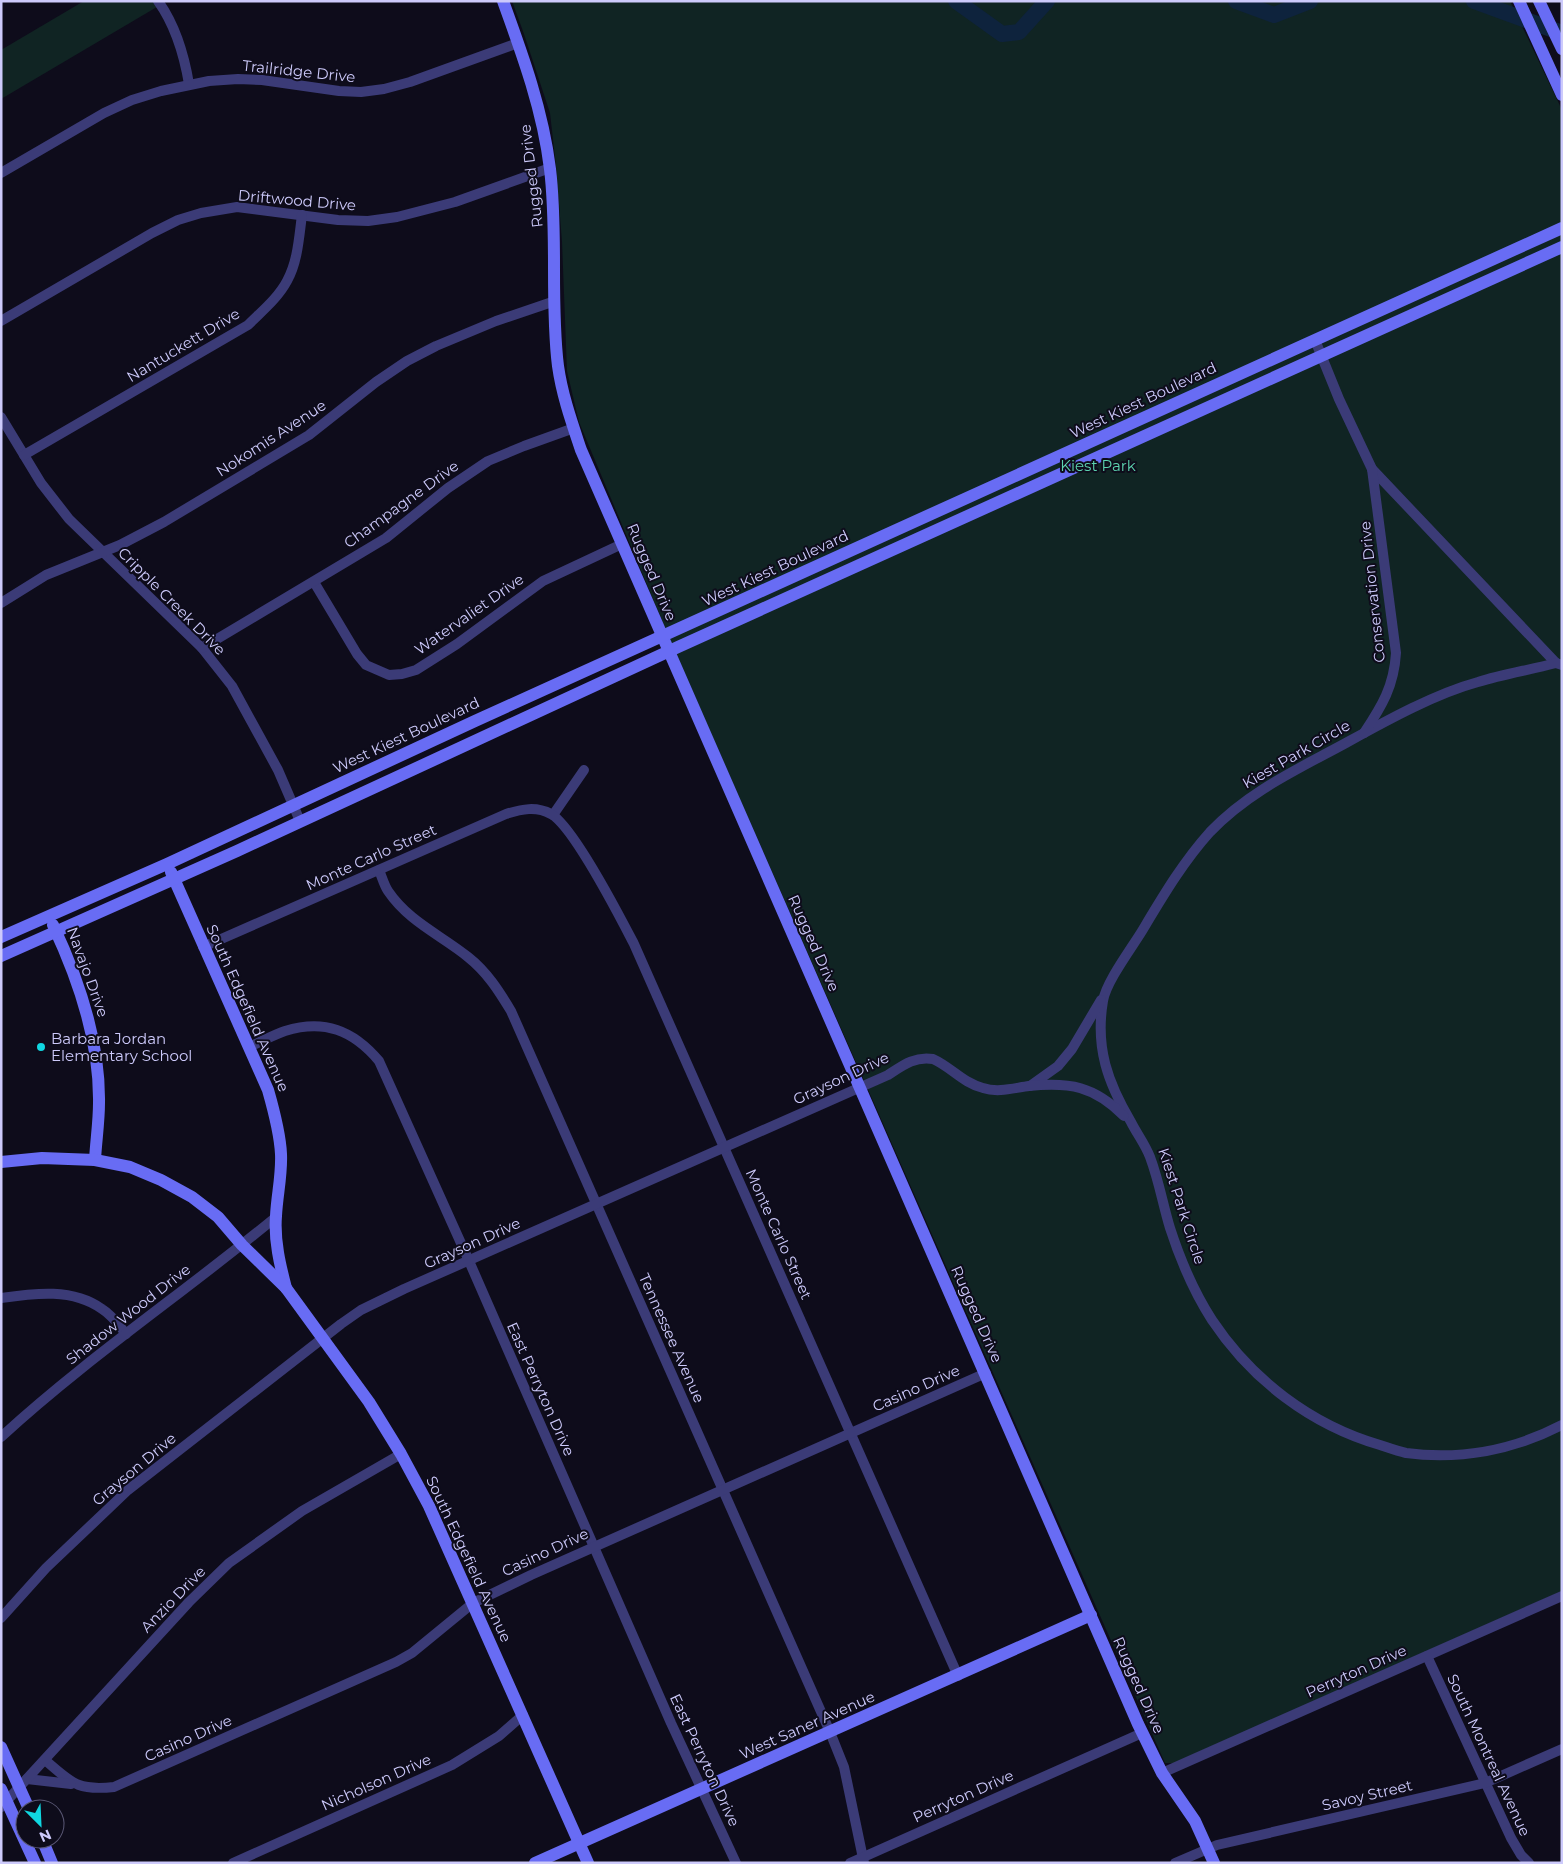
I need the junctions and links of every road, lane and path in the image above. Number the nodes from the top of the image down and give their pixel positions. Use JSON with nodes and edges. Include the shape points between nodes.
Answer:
{"nodes":[{"id":1,"x":158,"y":1,"type":"edge"},
{"id":2,"x":503,"y":1,"type":"edge"},
{"id":3,"x":1519,"y":1,"type":"edge"},
{"id":4,"x":1539,"y":1,"type":"edge"},
{"id":5,"x":518,"y":44,"type":"junction"},
{"id":6,"x":1560,"y":45,"type":"edge"},
{"id":7,"x":189,"y":84,"type":"junction"},
{"id":8,"x":1562,"y":95,"type":"edge"},
{"id":9,"x":550,"y":168,"type":"junction"},
{"id":10,"x":1,"y":173,"type":"edge"},
{"id":11,"x":302,"y":215,"type":"junction"},
{"id":12,"x":1562,"y":228,"type":"edge"},
{"id":13,"x":1562,"y":247,"type":"edge"},
{"id":14,"x":555,"y":301,"type":"junction"},
{"id":15,"x":1,"y":321,"type":"edge"},
{"id":16,"x":1315,"y":340,"type":"junction"},
{"id":17,"x":1322,"y":356,"type":"junction"},
{"id":18,"x":1,"y":417,"type":"edge"},
{"id":19,"x":574,"y":428,"type":"junction"},
{"id":20,"x":24,"y":454,"type":"junction"},
{"id":21,"x":1372,"y":469,"type":"junction"},
{"id":22,"x":622,"y":544,"type":"junction"},
{"id":23,"x":102,"y":551,"type":"junction"},
{"id":24,"x":314,"y":582,"type":"junction"},
{"id":25,"x":1,"y":603,"type":"edge"},
{"id":26,"x":662,"y":637,"type":"junction"},
{"id":27,"x":202,"y":648,"type":"junction"},
{"id":28,"x":668,"y":651,"type":"junction"},
{"id":29,"x":1559,"y":664,"type":"edge"},
{"id":30,"x":475,"y":721,"type":"junction"},
{"id":31,"x":1363,"y":734,"type":"junction"},
{"id":32,"x":482,"y":736,"type":"junction"},
{"id":33,"x":584,"y":770,"type":"dead end"},
{"id":34,"x":293,"y":805,"type":"junction"},
{"id":35,"x":553,"y":815,"type":"junction"},
{"id":36,"x":300,"y":821,"type":"junction"},
{"id":37,"x":168,"y":864,"type":"junction"},
{"id":38,"x":378,"y":870,"type":"junction"},
{"id":39,"x":174,"y":879,"type":"junction"},
{"id":40,"x":49,"y":916,"type":"junction"},
{"id":41,"x":56,"y":932,"type":"junction"},
{"id":42,"x":1,"y":937,"type":"edge"},
{"id":43,"x":203,"y":947,"type":"junction"},
{"id":44,"x":1,"y":956,"type":"edge"},
{"id":45,"x":1104,"y":996,"type":"junction"},
{"id":46,"x":249,"y":1047,"type":"junction"},
{"id":47,"x":1029,"y":1086,"type":"junction"},
{"id":48,"x":860,"y":1088,"type":"junction"},
{"id":49,"x":1131,"y":1123,"type":"junction"},
{"id":50,"x":725,"y":1148,"type":"junction"},
{"id":51,"x":95,"y":1160,"type":"junction"},
{"id":52,"x":1,"y":1162,"type":"edge"},
{"id":53,"x":596,"y":1205,"type":"junction"},
{"id":54,"x":276,"y":1218,"type":"junction"},
{"id":55,"x":242,"y":1245,"type":"junction"},
{"id":56,"x":469,"y":1261,"type":"junction"},
{"id":57,"x":286,"y":1288,"type":"junction"},
{"id":58,"x":1,"y":1298,"type":"edge"},
{"id":59,"x":126,"y":1334,"type":"junction"},
{"id":60,"x":323,"y":1339,"type":"junction"},
{"id":61,"x":986,"y":1373,"type":"junction"},
{"id":62,"x":1562,"y":1425,"type":"edge"},
{"id":63,"x":850,"y":1434,"type":"junction"},
{"id":64,"x":1,"y":1437,"type":"edge"},
{"id":65,"x":401,"y":1454,"type":"junction"},
{"id":66,"x":722,"y":1490,"type":"junction"},
{"id":67,"x":593,"y":1546,"type":"junction"},
{"id":68,"x":1562,"y":1596,"type":"edge"},
{"id":69,"x":473,"y":1603,"type":"junction"},
{"id":70,"x":1091,"y":1615,"type":"junction"},
{"id":71,"x":1,"y":1618,"type":"edge"},
{"id":72,"x":1427,"y":1656,"type":"junction"},
{"id":73,"x":958,"y":1676,"type":"junction"},
{"id":74,"x":523,"y":1715,"type":"junction"},
{"id":75,"x":830,"y":1732,"type":"junction"},
{"id":76,"x":1142,"y":1733,"type":"junction"},
{"id":77,"x":1,"y":1747,"type":"edge"},
{"id":78,"x":1562,"y":1749,"type":"edge"},
{"id":79,"x":45,"y":1760,"type":"junction"},
{"id":80,"x":1162,"y":1773,"type":"junction"},
{"id":81,"x":1485,"y":1783,"type":"junction"},
{"id":82,"x":23,"y":1784,"type":"junction"},
{"id":83,"x":73,"y":1784,"type":"junction"},
{"id":84,"x":1,"y":1789,"type":"edge"},
{"id":85,"x":702,"y":1789,"type":"junction"},
{"id":86,"x":27,"y":1799,"type":"edge"},
{"id":87,"x":4,"y":1804,"type":"edge"},
{"id":88,"x":579,"y":1843,"type":"junction"},
{"id":89,"x":46,"y":1849,"type":"edge"},
{"id":90,"x":1207,"y":1849,"type":"junction"},
{"id":91,"x":864,"y":1860,"type":"edge"},
{"id":92,"x":35,"y":1863,"type":"edge"},
{"id":93,"x":52,"y":1863,"type":"edge"},
{"id":94,"x":233,"y":1863,"type":"edge"},
{"id":95,"x":535,"y":1863,"type":"edge"},
{"id":96,"x":588,"y":1863,"type":"edge"},
{"id":97,"x":736,"y":1863,"type":"edge"},
{"id":98,"x":850,"y":1863,"type":"edge"},
{"id":99,"x":1175,"y":1863,"type":"edge"},
{"id":100,"x":1214,"y":1863,"type":"edge"},
{"id":101,"x":1529,"y":1863,"type":"edge"}],
"edges":[{"from":1,"to":7,"type":"street","via":[[176,32]]},
{"from":2,"to":5,"type":"street","name":"Rugged Drive"},
{"from":3,"to":8,"type":"street"},
{"from":4,"to":6,"type":"street"},
{"from":5,"to":7,"type":"street","name":"Trailridge Drive","via":[[410,82],[369,91],[339,91],[238,79]]},
{"from":5,"to":9,"type":"street","name":"Rugged Drive","via":[[538,105]]},
{"from":7,"to":10,"type":"street","name":"Trailridge Drive","via":[[132,100],[104,113]]},
{"from":9,"to":11,"type":"street","name":"Driftwood Drive","via":[[455,202],[368,222]]},
{"from":9,"to":14,"type":"street","name":"Rugged Drive"},
{"from":11,"to":15,"type":"street","name":"Driftwood Drive","via":[[237,207],[178,220]]},
{"from":11,"to":20,"type":"street","name":"Nantuckett Drive","via":[[295,260],[288,280],[267,308],[248,325]]},
{"from":12,"to":16,"type":"street","name":"West Kiest Boulevard"},
{"from":13,"to":17,"type":"street","name":"West Kiest Boulevard"},
{"from":14,"to":19,"type":"street","name":"Rugged Drive","via":[[558,367]]},
{"from":14,"to":23,"type":"street","name":"Nokomis Avenue","via":[[496,321],[429,350],[376,382],[310,435],[148,531]]},
{"from":16,"to":17,"type":"street","name":"Conservation Drive"},
{"from":16,"to":26,"type":"street","name":"West Kiest Boulevard"},
{"from":17,"to":21,"type":"street","name":"Conservation Drive","via":[[1338,399]]},
{"from":17,"to":28,"type":"street","name":"West Kiest Boulevard"},
{"from":18,"to":20,"type":"street","name":"Cripple Creek Drive"},
{"from":19,"to":22,"type":"street","name":"Rugged Drive"},
{"from":19,"to":24,"type":"street","name":"Champagne Drive","via":[[488,461],[448,488],[386,538]]},
{"from":20,"to":23,"type":"street","name":"Cripple Creek Drive","via":[[55,502]]},
{"from":21,"to":29,"type":"street","name":"Conservation Drive"},
{"from":21,"to":31,"type":"street","name":"Conservation Drive","via":[[1396,653],[1395,669],[1383,705]]},
{"from":22,"to":24,"type":"street","name":"Watervaliet Drive","via":[[543,581],[450,649],[416,670],[402,674],[389,675],[366,665]]},
{"from":22,"to":26,"type":"street","name":"Rugged Drive"},
{"from":23,"to":25,"type":"street","name":"Nokomis Avenue","via":[[46,575]]},
{"from":23,"to":27,"type":"street","name":"Cripple Creek Drive"},
{"from":24,"to":27,"type":"street","name":"Champagne Drive"},
{"from":26,"to":28,"type":"street","name":"Rugged Drive"},
{"from":26,"to":30,"type":"street","name":"West Kiest Boulevard"},
{"from":27,"to":34,"type":"street","name":"Cripple Creek Drive","via":[[232,686],[278,770]]},
{"from":28,"to":32,"type":"street","name":"West Kiest Boulevard"},
{"from":28,"to":48,"type":"street","name":"Rugged Drive"},
{"from":29,"to":31,"type":"street","name":"Kiest Park Circle","via":[[1475,682]]},
{"from":30,"to":32,"type":"street"},
{"from":30,"to":34,"type":"street","name":"West Kiest Boulevard"},
{"from":31,"to":45,"type":"street","name":"Kiest Park Circle","via":[[1258,791],[1211,831],[1170,884]]},
{"from":32,"to":36,"type":"street","name":"West Kiest Boulevard"},
{"from":33,"to":35,"type":"street"},
{"from":34,"to":36,"type":"street","name":"Cripple Creek Drive"},
{"from":34,"to":37,"type":"street","name":"West Kiest Boulevard"},
{"from":35,"to":38,"type":"street","name":"Monte Carlo Street","via":[[528,808],[517,811]]},
{"from":35,"to":50,"type":"street","name":"Monte Carlo Street","via":[[571,835],[634,944]]},
{"from":36,"to":39,"type":"street","name":"West Kiest Boulevard"},
{"from":37,"to":39,"type":"street","name":"South Edgefield Avenue"},
{"from":37,"to":40,"type":"street","name":"West Kiest Boulevard"},
{"from":38,"to":43,"type":"street","name":"Monte Carlo Street"},
{"from":38,"to":53,"type":"street","name":"Tennessee Avenue","via":[[388,890],[414,920],[469,958],[497,989],[511,1011]]},
{"from":39,"to":41,"type":"street","name":"West Kiest Boulevard"},
{"from":39,"to":43,"type":"street","name":"South Edgefield Avenue"},
{"from":40,"to":41,"type":"street","name":"Navajo Drive"},
{"from":40,"to":42,"type":"street","name":"West Kiest Boulevard"},
{"from":41,"to":44,"type":"street","name":"West Kiest Boulevard"},
{"from":41,"to":51,"type":"street","name":"Navajo Drive","via":[[88,1014],[97,1066],[100,1102]]},
{"from":43,"to":46,"type":"street","name":"South Edgefield Avenue"},
{"from":45,"to":47,"type":"street","name":"Grayson Drive","via":[[1058,1066]]},
{"from":45,"to":49,"type":"street","name":"Kiest Park Circle","via":[[1100,1036],[1106,1069]]},
{"from":46,"to":54,"type":"street","name":"South Edgefield Avenue","via":[[268,1090],[278,1132],[281,1173]]},
{"from":46,"to":56,"type":"street","name":"East Perryton Drive","via":[[285,1031],[307,1027],[330,1028],[349,1034],[367,1046],[386,1074]]},
{"from":47,"to":48,"type":"street","name":"Grayson Drive","via":[[984,1089],[970,1084],[940,1062],[926,1058],[909,1061]]},
{"from":47,"to":49,"type":"street","name":"Grayson Drive","via":[[1087,1089],[1102,1097]]},
{"from":48,"to":50,"type":"street","name":"Grayson Drive"},
{"from":48,"to":61,"type":"street","name":"Rugged Drive"},
{"from":49,"to":62,"type":"street","name":"Kiest Park Circle","via":[[1146,1147],[1170,1227],[1189,1276],[1212,1319],[1247,1365],[1297,1408],[1354,1438],[1404,1452],[1451,1456],[1502,1449],[1537,1438]]},
{"from":50,"to":53,"type":"street","name":"Grayson Drive"},
{"from":50,"to":63,"type":"street","name":"Monte Carlo Street"},
{"from":51,"to":52,"type":"street","name":"South Edgefield Avenue","via":[[42,1158]]},
{"from":51,"to":55,"type":"street","name":"South Edgefield Avenue","via":[[130,1167],[192,1197],[218,1217]]},
{"from":53,"to":56,"type":"street","name":"Grayson Drive"},
{"from":53,"to":66,"type":"street","name":"Tennessee Avenue"},
{"from":54,"to":55,"type":"street","name":"Shadow Wood Drive"},
{"from":54,"to":57,"type":"street","name":"South Edgefield Avenue","via":[[277,1246]]},
{"from":55,"to":57,"type":"street","name":"South Edgefield Avenue"},
{"from":55,"to":59,"type":"street","name":"Shadow Wood Drive"},
{"from":56,"to":60,"type":"street","name":"Grayson Drive","via":[[361,1310]]},
{"from":56,"to":67,"type":"street","name":"East Perryton Drive"},
{"from":57,"to":60,"type":"street","name":"South Edgefield Avenue"},
{"from":58,"to":59,"type":"street","via":[[46,1294],[80,1298],[104,1310]]},
{"from":59,"to":64,"type":"street","name":"Shadow Wood Drive"},
{"from":60,"to":65,"type":"street","name":"South Edgefield Avenue","via":[[369,1402]]},
{"from":60,"to":71,"type":"street","name":"Grayson Drive","via":[[128,1490],[46,1568]]},
{"from":61,"to":63,"type":"street","name":"Casino Drive"},
{"from":61,"to":70,"type":"street","name":"Rugged Drive"},
{"from":63,"to":66,"type":"street","name":"Casino Drive"},
{"from":63,"to":73,"type":"street","name":"Monte Carlo Street"},
{"from":65,"to":69,"type":"street","name":"South Edgefield Avenue","via":[[429,1506]]},
{"from":65,"to":79,"type":"street","name":"Anzio Drive","via":[[302,1511],[229,1563],[189,1602]]},
{"from":66,"to":67,"type":"street","name":"Casino Drive"},
{"from":66,"to":75,"type":"street","name":"Tennessee Avenue"},
{"from":67,"to":69,"type":"street","name":"Casino Drive"},
{"from":67,"to":85,"type":"street","name":"East Perryton Drive"},
{"from":68,"to":72,"type":"street","name":"Perryton Drive"},
{"from":69,"to":74,"type":"street","name":"South Edgefield Avenue"},
{"from":69,"to":83,"type":"street","name":"Casino Drive","via":[[412,1653],[396,1662],[114,1787],[96,1789]]},
{"from":70,"to":73,"type":"street","name":"West Saner Avenue"},
{"from":70,"to":76,"type":"street","name":"Rugged Drive"},
{"from":72,"to":80,"type":"street","name":"Perryton Drive"},
{"from":72,"to":81,"type":"street","name":"South Montreal Avenue"},
{"from":73,"to":75,"type":"street","name":"West Saner Avenue"},
{"from":74,"to":88,"type":"street","name":"South Edgefield Avenue"},
{"from":74,"to":94,"type":"street","name":"Nicholson Drive","via":[[499,1736],[452,1765]]},
{"from":75,"to":85,"type":"street","name":"West Saner Avenue"},
{"from":75,"to":91,"type":"street","name":"Tennessee Avenue","via":[[844,1768]]},
{"from":76,"to":80,"type":"street","name":"Rugged Drive"},
{"from":76,"to":91,"type":"street","name":"Perryton Drive"},
{"from":77,"to":82,"type":"street"},
{"from":78,"to":81,"type":"street","name":"Savoy Street"},
{"from":79,"to":82,"type":"street","name":"Anzio Drive"},
{"from":79,"to":83,"type":"street","name":"Casino Drive"},
{"from":80,"to":90,"type":"street","name":"Rugged Drive","via":[[1188,1809]]},
{"from":81,"to":90,"type":"street","name":"Savoy Street"},
{"from":81,"to":101,"type":"street","name":"South Montreal Avenue","via":[[1520,1856]]},
{"from":82,"to":83,"type":"street","name":"Casino Drive","via":[[50,1780]]},
{"from":82,"to":86,"type":"street"},
{"from":82,"to":87,"type":"street","name":"Anzio Drive"},
{"from":84,"to":87,"type":"street"},
{"from":85,"to":88,"type":"street","name":"West Saner Avenue"},
{"from":85,"to":97,"type":"street","name":"East Perryton Drive"},
{"from":87,"to":92,"type":"street"},
{"from":88,"to":95,"type":"street","name":"West Saner Avenue"},
{"from":88,"to":96,"type":"street","name":"South Edgefield Avenue"},
{"from":89,"to":93,"type":"street"},
{"from":90,"to":99,"type":"street","name":"Savoy Street"},
{"from":90,"to":100,"type":"street","name":"Rugged Drive"},
{"from":91,"to":98,"type":"street","name":"Perryton Drive"}]}
